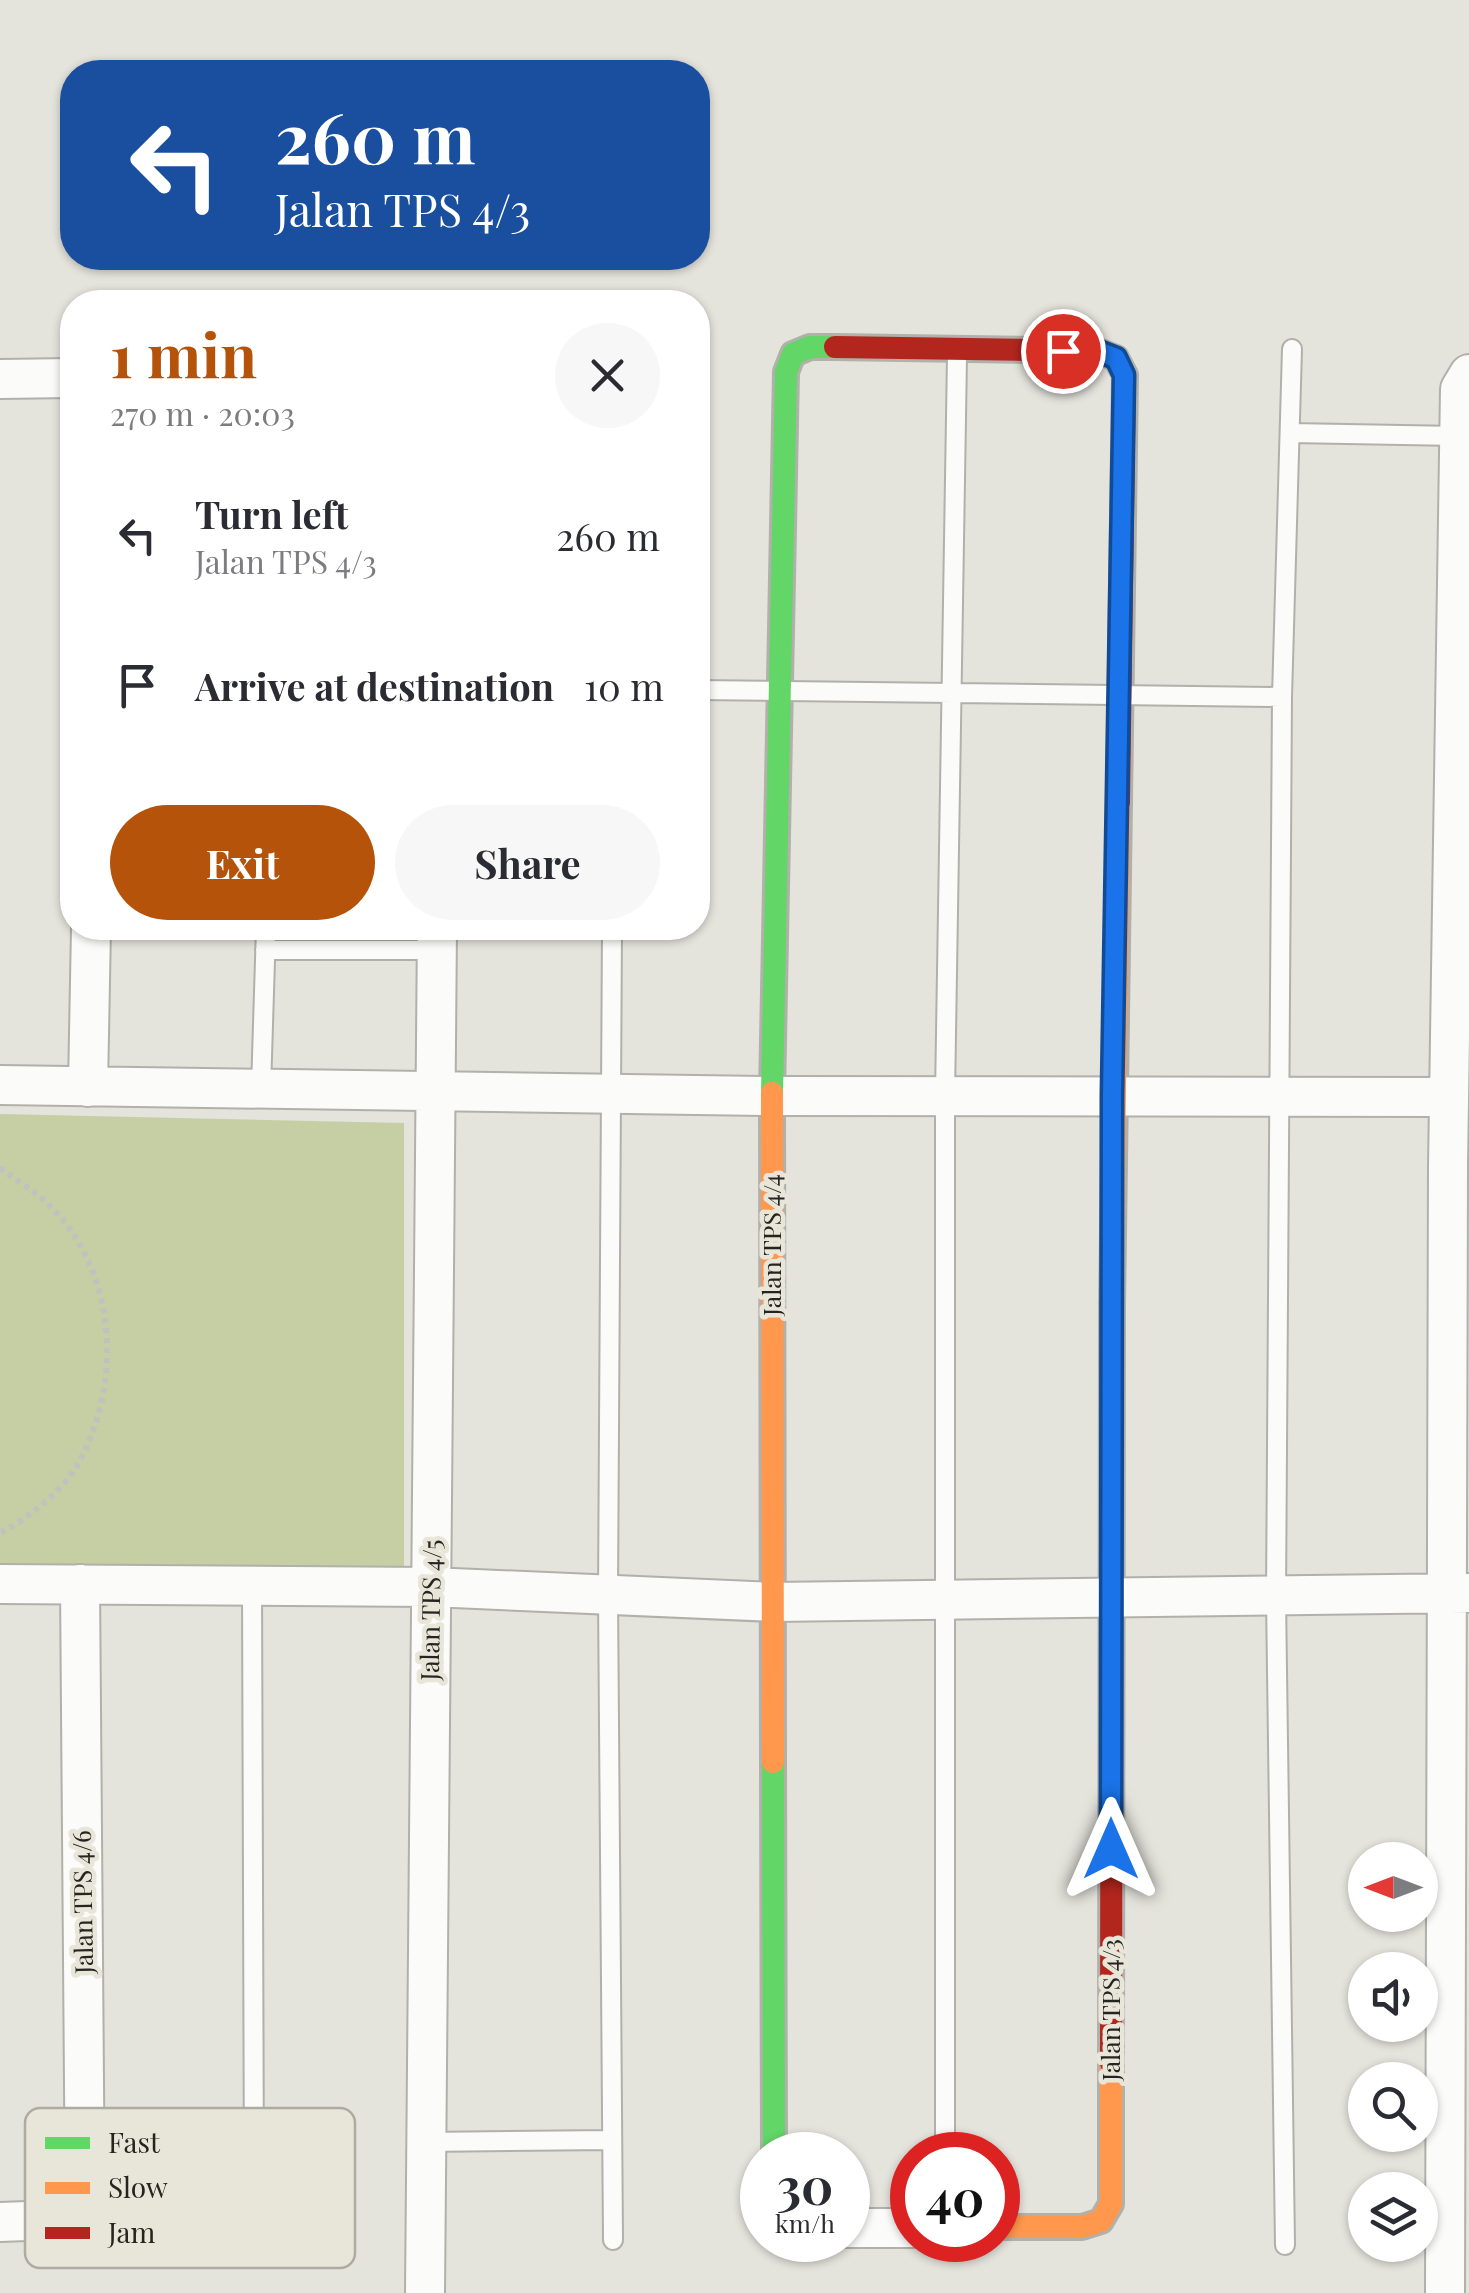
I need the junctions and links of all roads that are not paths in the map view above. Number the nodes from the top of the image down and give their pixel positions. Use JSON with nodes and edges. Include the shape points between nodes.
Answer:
{"nodes":[{"id":1,"x":957,"y":349,"type":"junction"},
{"id":2,"x":1292,"y":349,"type":"dead end"},
{"id":3,"x":1469,"y":374,"type":"edge"},
{"id":4,"x":0,"y":378,"type":"edge"},
{"id":5,"x":60,"y":378,"type":"edge"},
{"id":6,"x":1290,"y":433,"type":"junction"},
{"id":7,"x":1458,"y":436,"type":"junction"},
{"id":8,"x":710,"y":690,"type":"edge"},
{"id":9,"x":782,"y":690,"type":"junction"},
{"id":10,"x":953,"y":696,"type":"junction"},
{"id":11,"x":1118,"y":697,"type":"junction"},
{"id":12,"x":1282,"y":697,"type":"junction"},
{"id":13,"x":91,"y":940,"type":"edge"},
{"id":14,"x":265,"y":940,"type":"edge"},
{"id":15,"x":420,"y":940,"type":"edge"},
{"id":16,"x":436,"y":940,"type":"edge"},
{"id":17,"x":612,"y":940,"type":"edge"},
{"id":18,"x":265,"y":950,"type":"junction"},
{"id":19,"x":1460,"y":977,"type":"edge"},
{"id":20,"x":0,"y":1085,"type":"edge"},
{"id":21,"x":88,"y":1088,"type":"junction"},
{"id":22,"x":261,"y":1089,"type":"junction"},
{"id":23,"x":434,"y":1091,"type":"junction"},
{"id":24,"x":609,"y":1094,"type":"junction"},
{"id":25,"x":1112,"y":1094,"type":"junction"},
{"id":26,"x":945,"y":1095,"type":"junction"},
{"id":27,"x":772,"y":1096,"type":"junction"},
{"id":28,"x":1282,"y":1096,"type":"junction"},
{"id":29,"x":1449,"y":1097,"type":"junction"},
{"id":30,"x":0,"y":1584,"type":"edge"},
{"id":31,"x":80,"y":1584,"type":"junction"},
{"id":32,"x":252,"y":1586,"type":"junction"},
{"id":33,"x":432,"y":1587,"type":"junction"},
{"id":34,"x":1458,"y":1593,"type":"edge"},
{"id":35,"x":608,"y":1595,"type":"junction"},
{"id":36,"x":1276,"y":1598,"type":"junction"},
{"id":37,"x":946,"y":1600,"type":"junction"},
{"id":38,"x":1109,"y":1600,"type":"junction"},
{"id":39,"x":773,"y":1602,"type":"junction"},
{"id":40,"x":84,"y":2108,"type":"edge"},
{"id":41,"x":254,"y":2108,"type":"edge"},
{"id":42,"x":774,"y":2132,"type":"edge"},
{"id":43,"x":945,"y":2132,"type":"edge"},
{"id":44,"x":609,"y":2140,"type":"junction"},
{"id":45,"x":424,"y":2142,"type":"junction"},
{"id":46,"x":1457,"y":2211,"type":"edge"},
{"id":47,"x":25,"y":2221,"type":"edge"},
{"id":48,"x":0,"y":2222,"type":"edge"},
{"id":49,"x":1020,"y":2228,"type":"edge"},
{"id":50,"x":613,"y":2240,"type":"dead end"},
{"id":51,"x":1284,"y":2245,"type":"dead end"},
{"id":52,"x":424,"y":2293,"type":"edge"},
{"id":53,"x":1445,"y":2293,"type":"edge"}],
"edges":[{"from":1,"to":9,"type":"street","name":"Jalan TPS 4/4","via":[[810,348],[793,354],[786,372]]},
{"from":1,"to":10,"type":"lane"},
{"from":1,"to":11,"type":"street","name":"Jalan TPS 4/3","via":[[1098,351],[1116,358],[1124,375]]},
{"from":2,"to":6,"type":"lane"},
{"from":3,"to":7,"type":"street","via":[[1460,389]]},
{"from":4,"to":5,"type":"street"},
{"from":6,"to":7,"type":"lane"},
{"from":6,"to":12,"type":"lane"},
{"from":7,"to":19,"type":"street"},
{"from":8,"to":9,"type":"lane"},
{"from":9,"to":10,"type":"lane"},
{"from":9,"to":27,"type":"street","name":"Jalan TPS 4/4"},
{"from":10,"to":11,"type":"lane"},
{"from":10,"to":26,"type":"lane"},
{"from":11,"to":12,"type":"lane"},
{"from":11,"to":25,"type":"street","name":"Jalan TPS 4/3"},
{"from":12,"to":28,"type":"lane"},
{"from":13,"to":21,"type":"street"},
{"from":14,"to":18,"type":"lane"},
{"from":15,"to":18,"type":"lane"},
{"from":16,"to":23,"type":"street","name":"Jalan TPS 4/5"},
{"from":17,"to":24,"type":"lane"},
{"from":18,"to":22,"type":"lane"},
{"from":19,"to":29,"type":"street"},
{"from":20,"to":21,"type":"street"},
{"from":21,"to":22,"type":"street"},
{"from":22,"to":23,"type":"street"},
{"from":23,"to":24,"type":"street"},
{"from":23,"to":33,"type":"street","name":"Jalan TPS 4/5"},
{"from":24,"to":27,"type":"street"},
{"from":24,"to":35,"type":"lane"},
{"from":25,"to":26,"type":"street"},
{"from":25,"to":28,"type":"street"},
{"from":25,"to":38,"type":"street","name":"Jalan TPS 4/3"},
{"from":26,"to":27,"type":"street"},
{"from":26,"to":37,"type":"lane"},
{"from":27,"to":39,"type":"street","name":"Jalan TPS 4/4"},
{"from":28,"to":29,"type":"street"},
{"from":28,"to":36,"type":"lane"},
{"from":29,"to":34,"type":"street"},
{"from":30,"to":31,"type":"street"},
{"from":31,"to":32,"type":"street"},
{"from":31,"to":40,"type":"street","name":"Jalan TPS 4/6"},
{"from":32,"to":33,"type":"street"},
{"from":32,"to":41,"type":"lane"},
{"from":33,"to":35,"type":"street"},
{"from":33,"to":45,"type":"street","name":"Jalan TPS 4/5"},
{"from":34,"to":36,"type":"street"},
{"from":34,"to":46,"type":"street"},
{"from":35,"to":39,"type":"street"},
{"from":35,"to":44,"type":"lane"},
{"from":36,"to":38,"type":"street"},
{"from":36,"to":51,"type":"lane"},
{"from":37,"to":38,"type":"street"},
{"from":37,"to":39,"type":"street"},
{"from":37,"to":43,"type":"lane"},
{"from":38,"to":49,"type":"street","name":"Jalan TPS 4/3","via":[[1111,2204],[1102,2220],[1082,2228]]},
{"from":39,"to":42,"type":"street","name":"Jalan TPS 4/4"},
{"from":44,"to":45,"type":"lane"},
{"from":44,"to":50,"type":"lane"},
{"from":45,"to":52,"type":"street","name":"Jalan TPS 4/5"},
{"from":46,"to":53,"type":"street"},
{"from":47,"to":48,"type":"street","name":"Jalan TPS 4/6"}]}
